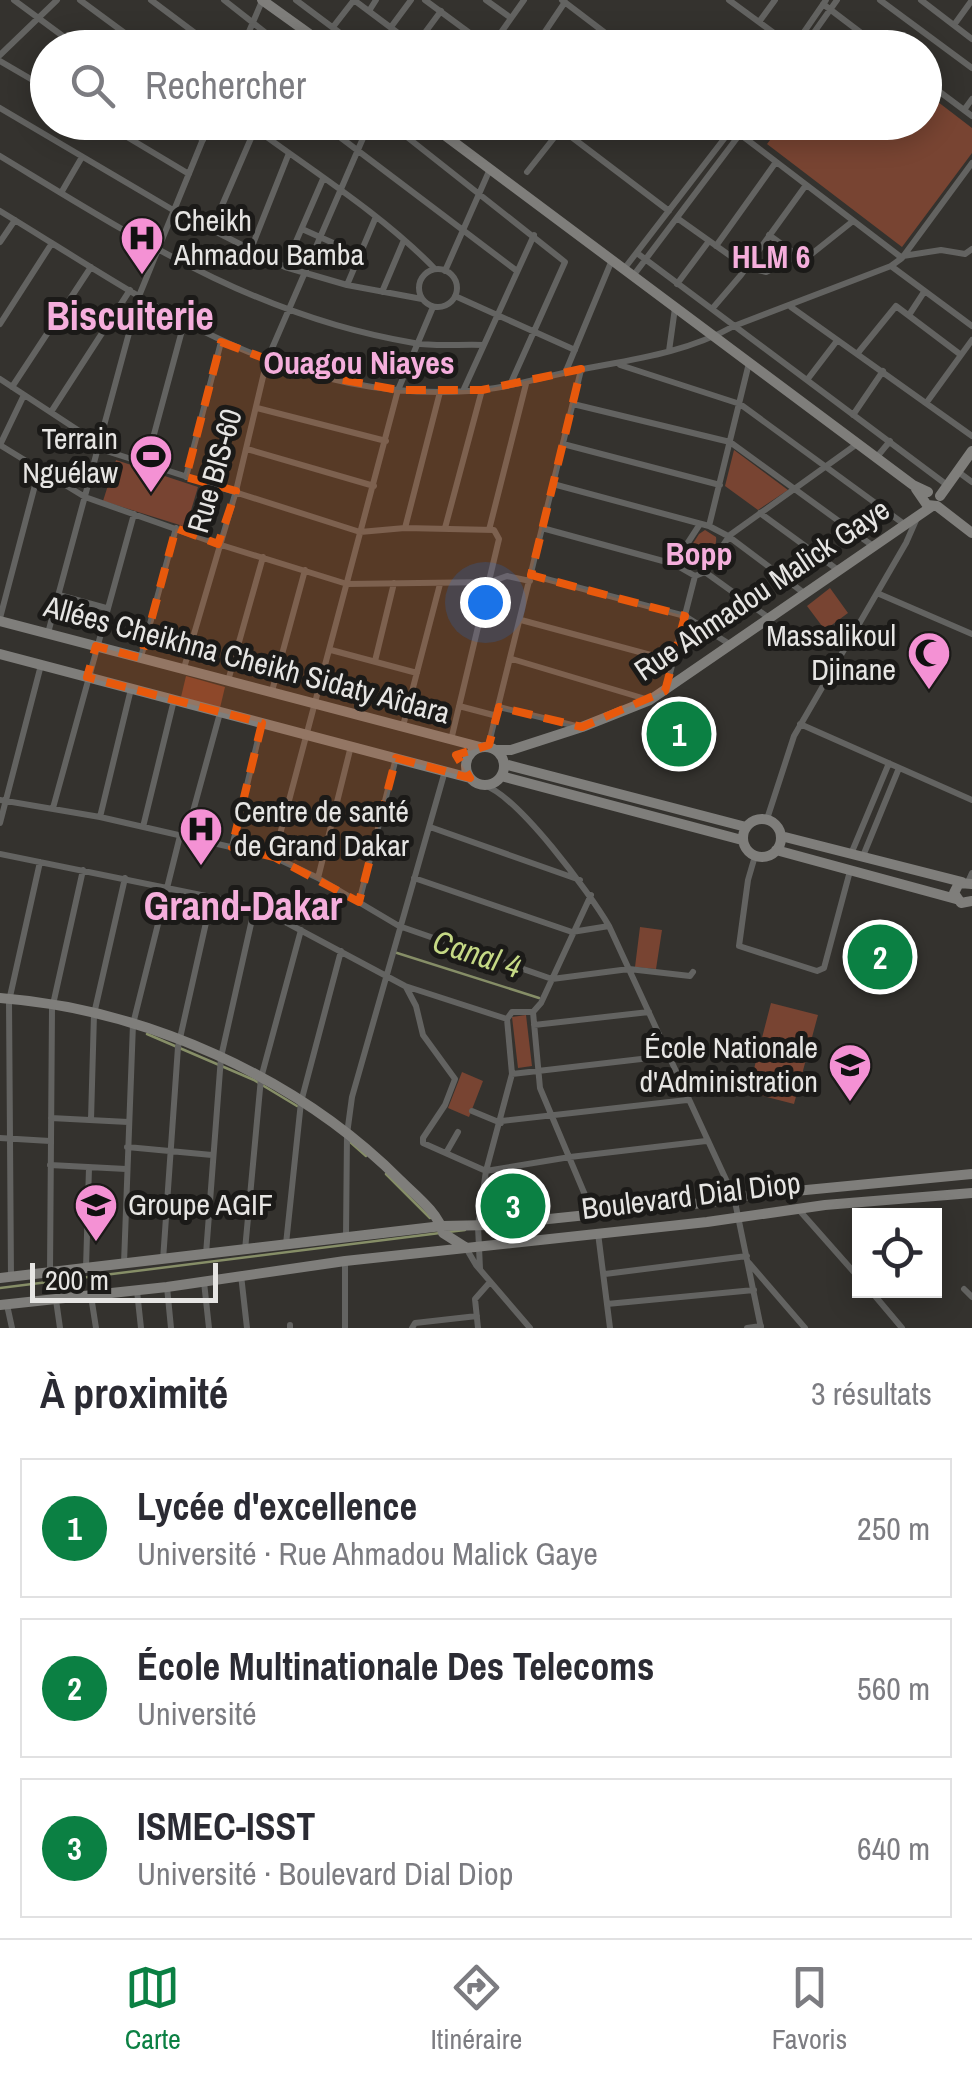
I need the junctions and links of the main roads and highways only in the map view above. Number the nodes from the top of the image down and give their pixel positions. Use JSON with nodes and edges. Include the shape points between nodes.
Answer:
{"nodes":[{"id":1,"x":262,"y":0,"type":"edge"},
{"id":2,"x":303,"y":30,"type":"edge"},
{"id":3,"x":452,"y":140,"type":"edge"},
{"id":4,"x":972,"y":451,"type":"edge"},
{"id":5,"x":935,"y":496,"type":"junction"},
{"id":6,"x":972,"y":524,"type":"edge"},
{"id":7,"x":972,"y":533,"type":"edge"},
{"id":8,"x":0,"y":620,"type":"edge"},
{"id":9,"x":0,"y":654,"type":"edge"},
{"id":10,"x":519,"y":747,"type":"junction"},
{"id":11,"x":488,"y":748,"type":"junction"},
{"id":12,"x":502,"y":770,"type":"junction"},
{"id":13,"x":470,"y":778,"type":"junction"},
{"id":14,"x":744,"y":834,"type":"junction"},
{"id":15,"x":780,"y":836,"type":"junction"},
{"id":16,"x":776,"y":850,"type":"junction"},
{"id":17,"x":970,"y":882,"type":"edge"},
{"id":18,"x":956,"y":899,"type":"junction"},
{"id":19,"x":972,"y":901,"type":"edge"},
{"id":20,"x":4,"y":998,"type":"edge"},
{"id":21,"x":972,"y":1174,"type":"edge"},
{"id":22,"x":972,"y":1193,"type":"edge"},
{"id":23,"x":442,"y":1226,"type":"junction"},
{"id":24,"x":466,"y":1248,"type":"junction"},
{"id":25,"x":6,"y":1277,"type":"edge"},
{"id":26,"x":4,"y":1305,"type":"edge"}],
"edges":[{"from":1,"to":2,"type":"main road"},
{"from":3,"to":5,"type":"main road"},
{"from":4,"to":5,"type":"main road"},
{"from":5,"to":6,"type":"main road"},
{"from":5,"to":7,"type":"main road"},
{"from":5,"to":10,"type":"main road","name":"Rue Ahmadou Malick Gaye","via":[[650,700]]},
{"from":8,"to":11,"type":"main road","name":"Allées Cheikhna Cheikh Sidaty Aîdara"},
{"from":9,"to":13,"type":"main road","name":"Allées Cheikhna Cheikh Sidaty Aîdara"},
{"from":10,"to":11,"type":"main road","name":"Rue Ahmadou Malick Gaye"},
{"from":10,"to":12,"type":"main road"},
{"from":11,"to":12,"type":"main road"},
{"from":11,"to":13,"type":"main road","via":[[466,761]]},
{"from":12,"to":13,"type":"main road","via":[[484,785]]},
{"from":12,"to":14,"type":"main road"},
{"from":14,"to":15,"type":"main road","via":[[757,819],[776,826]]},
{"from":14,"to":16,"type":"main road","via":[[755,856]]},
{"from":15,"to":16,"type":"main road"},
{"from":15,"to":17,"type":"main road"},
{"from":16,"to":18,"type":"main road"},
{"from":17,"to":18,"type":"main road","via":[[954,890]]},
{"from":18,"to":19,"type":"main road"},
{"from":20,"to":23,"type":"main road","via":[[133,1024],[221,1057],[347,1134]]},
{"from":21,"to":23,"type":"main road","name":"Boulevard Dial Diop"},
{"from":22,"to":24,"type":"main road","name":"Boulevard Dial Diop"},
{"from":23,"to":24,"type":"main road"},
{"from":23,"to":25,"type":"main road","name":"Boulevard Dial Diop"},
{"from":24,"to":26,"type":"main road","name":"Boulevard Dial Diop"}]}
